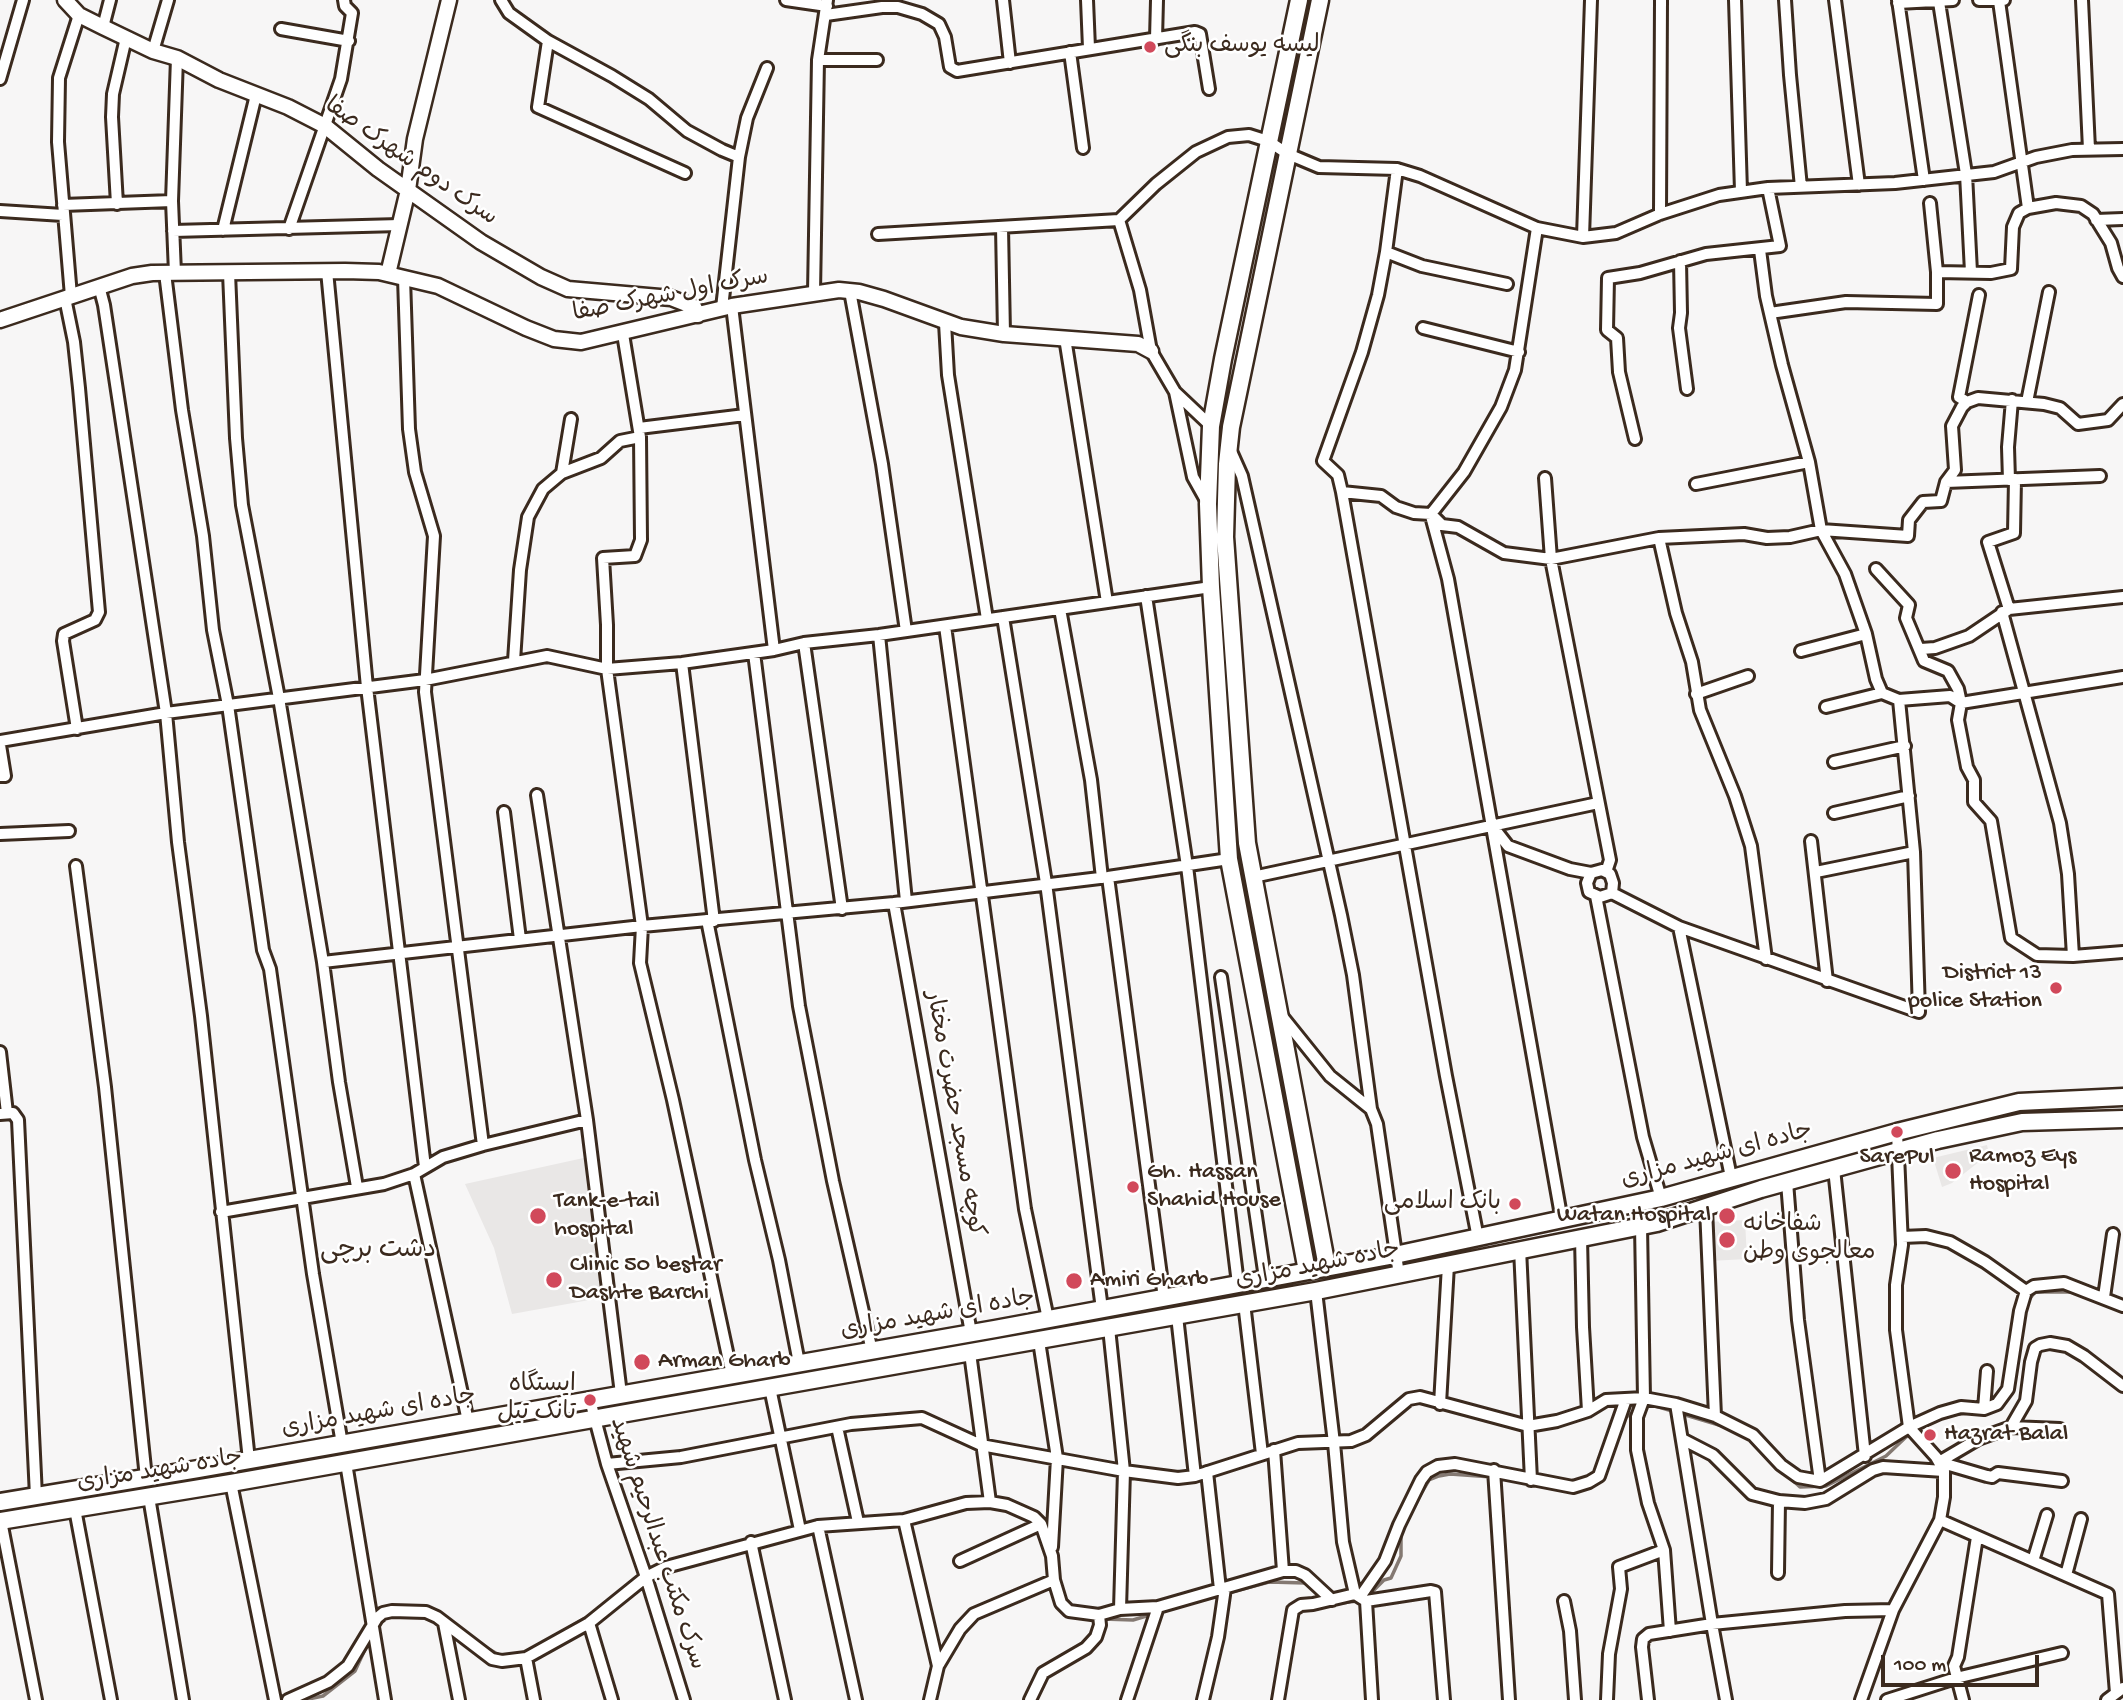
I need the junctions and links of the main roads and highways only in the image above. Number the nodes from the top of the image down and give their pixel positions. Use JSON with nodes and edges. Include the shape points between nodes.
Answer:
{"nodes":[{"id":1,"x":1299,"y":0,"type":"edge"},
{"id":2,"x":1320,"y":0,"type":"edge"},
{"id":3,"x":1208,"y":461,"type":"junction"},
{"id":4,"x":1227,"y":464,"type":"junction"},
{"id":5,"x":2123,"y":1097,"type":"edge"},
{"id":6,"x":2123,"y":1119,"type":"edge"},
{"id":7,"x":1730,"y":1199,"type":"joint"},
{"id":8,"x":1327,"y":1267,"type":"junction"},
{"id":9,"x":1307,"y":1271,"type":"junction"},
{"id":10,"x":0,"y":1502,"type":"edge"},
{"id":11,"x":0,"y":1521,"type":"edge"}],
"edges":[{"from":1,"to":3,"type":"main road","via":[[1211,426]]},
{"from":2,"to":4,"type":"main road"},
{"from":3,"to":4,"type":"main road"},
{"from":3,"to":9,"type":"main road","via":[[1211,587],[1229,859]]},
{"from":4,"to":8,"type":"main road","via":[[1225,537],[1247,843]]},
{"from":5,"to":8,"type":"main road","name":"جاده ای شهید مزاری","via":[[2019,1102],[1661,1198]]},
{"from":6,"to":7,"type":"main road","name":"جاده ای شهید مزاری","via":[[2022,1122]]},
{"from":7,"to":11,"type":"main road","name":"جاده شهید مزاری","via":[[1641,1226],[1316,1291]]},
{"from":8,"to":9,"type":"main road","name":"جاده ای شهید مزاری"},
{"from":9,"to":10,"type":"main road","name":"جاده ای شهید مزاری"}]}
